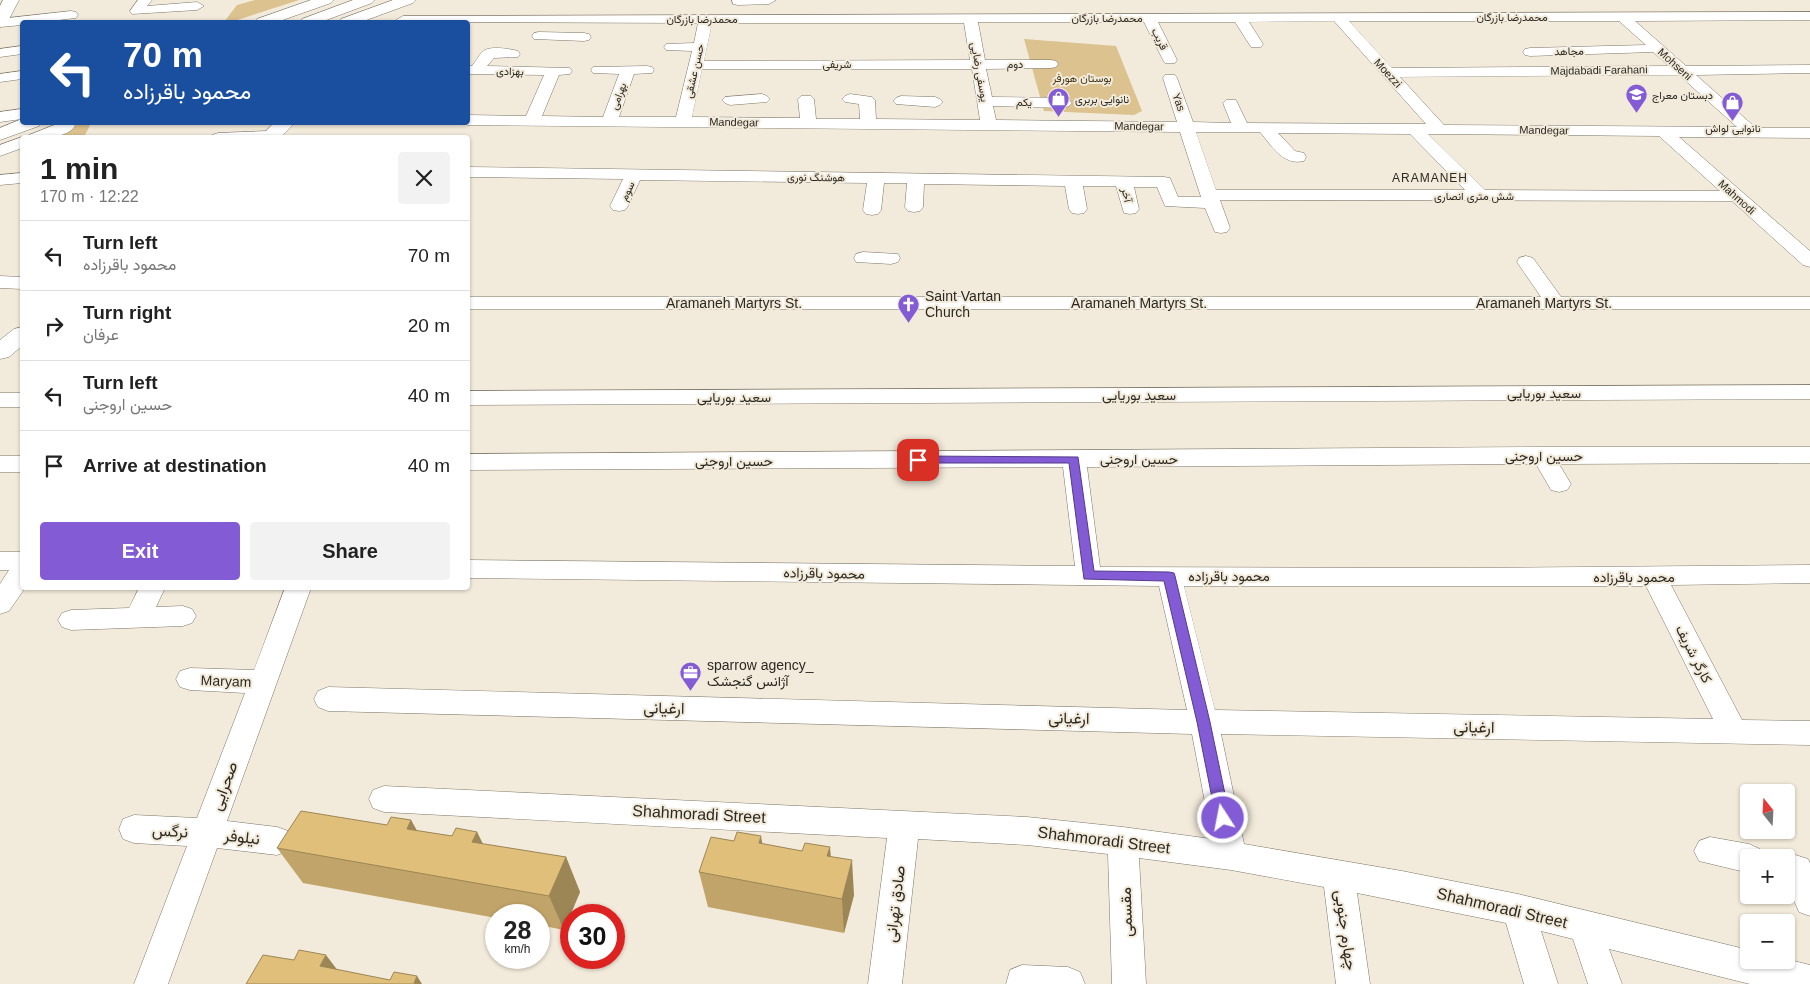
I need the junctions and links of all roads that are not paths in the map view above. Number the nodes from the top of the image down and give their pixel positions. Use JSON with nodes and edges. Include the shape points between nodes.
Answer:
{"nodes":[{"id":1,"x":13,"y":0,"type":"edge"},
{"id":2,"x":146,"y":0,"type":"edge"},
{"id":3,"x":326,"y":0,"type":"edge"},
{"id":4,"x":367,"y":0,"type":"edge"},
{"id":5,"x":408,"y":0,"type":"edge"},
{"id":6,"x":424,"y":0,"type":"edge"},
{"id":7,"x":769,"y":0,"type":"edge"},
{"id":8,"x":1126,"y":0,"type":"edge"},
{"id":9,"x":1385,"y":0,"type":"edge"},
{"id":10,"x":738,"y":1,"type":"edge"},
{"id":11,"x":200,"y":3,"type":"edge"},
{"id":12,"x":1808,"y":9,"type":"edge"},
{"id":13,"x":1564,"y":11,"type":"junction"},
{"id":14,"x":71,"y":15,"type":"dead end"},
{"id":15,"x":1622,"y":16,"type":"junction"},
{"id":16,"x":738,"y":17,"type":"dead end"},
{"id":17,"x":1337,"y":17,"type":"junction"},
{"id":18,"x":1394,"y":17,"type":"junction"},
{"id":19,"x":970,"y":18,"type":"junction"},
{"id":20,"x":1127,"y":18,"type":"junction"},
{"id":21,"x":1149,"y":18,"type":"junction"},
{"id":22,"x":1240,"y":18,"type":"junction"},
{"id":23,"x":20,"y":20,"type":"edge"},
{"id":24,"x":20,"y":20,"type":"edge"},
{"id":25,"x":187,"y":20,"type":"edge"},
{"id":26,"x":269,"y":20,"type":"edge"},
{"id":27,"x":312,"y":20,"type":"edge"},
{"id":28,"x":353,"y":20,"type":"edge"},
{"id":29,"x":403,"y":20,"type":"edge"},
{"id":30,"x":580,"y":20,"type":"junction"},
{"id":31,"x":706,"y":20,"type":"junction"},
{"id":32,"x":470,"y":21,"type":"edge"},
{"id":33,"x":0,"y":22,"type":"edge"},
{"id":34,"x":538,"y":36,"type":"dead end"},
{"id":35,"x":568,"y":37,"type":"junction"},
{"id":36,"x":584,"y":37,"type":"dead end"},
{"id":37,"x":1256,"y":44,"type":"dead end"},
{"id":38,"x":671,"y":46,"type":"dead end"},
{"id":39,"x":700,"y":47,"type":"junction"},
{"id":40,"x":1648,"y":49,"type":"dead end"},
{"id":41,"x":20,"y":50,"type":"edge"},
{"id":42,"x":1607,"y":50,"type":"junction"},
{"id":43,"x":1530,"y":52,"type":"dead end"},
{"id":44,"x":0,"y":53,"type":"edge"},
{"id":45,"x":513,"y":54,"type":"dead end"},
{"id":46,"x":1170,"y":60,"type":"dead end"},
{"id":47,"x":978,"y":64,"type":"junction"},
{"id":48,"x":1051,"y":64,"type":"dead end"},
{"id":49,"x":696,"y":65,"type":"junction"},
{"id":50,"x":1810,"y":68,"type":"edge"},
{"id":51,"x":472,"y":70,"type":"edge"},
{"id":52,"x":598,"y":70,"type":"dead end"},
{"id":53,"x":628,"y":70,"type":"junction"},
{"id":54,"x":647,"y":70,"type":"dead end"},
{"id":55,"x":1682,"y":70,"type":"junction"},
{"id":56,"x":1388,"y":73,"type":"junction"},
{"id":57,"x":20,"y":75,"type":"edge"},
{"id":58,"x":0,"y":78,"type":"edge"},
{"id":59,"x":1170,"y":78,"type":"dead end"},
{"id":60,"x":806,"y":99,"type":"dead end"},
{"id":61,"x":850,"y":99,"type":"dead end"},
{"id":62,"x":730,"y":100,"type":"dead end"},
{"id":63,"x":901,"y":101,"type":"dead end"},
{"id":64,"x":985,"y":101,"type":"junction"},
{"id":65,"x":1064,"y":103,"type":"dead end"},
{"id":66,"x":1233,"y":103,"type":"dead end"},
{"id":67,"x":20,"y":110,"type":"edge"},
{"id":68,"x":20,"y":114,"type":"edge"},
{"id":69,"x":0,"y":117,"type":"edge"},
{"id":70,"x":470,"y":120,"type":"edge"},
{"id":71,"x":532,"y":120,"type":"junction"},
{"id":72,"x":609,"y":121,"type":"junction"},
{"id":73,"x":683,"y":122,"type":"junction"},
{"id":74,"x":736,"y":122,"type":"junction"},
{"id":75,"x":808,"y":123,"type":"junction"},
{"id":76,"x":20,"y":124,"type":"edge"},
{"id":77,"x":868,"y":124,"type":"junction"},
{"id":78,"x":919,"y":124,"type":"junction"},
{"id":79,"x":24,"y":125,"type":"edge"},
{"id":80,"x":283,"y":125,"type":"edge"},
{"id":81,"x":989,"y":125,"type":"junction"},
{"id":82,"x":68,"y":126,"type":"dead end"},
{"id":83,"x":0,"y":127,"type":"edge"},
{"id":84,"x":1187,"y":127,"type":"junction"},
{"id":85,"x":1242,"y":127,"type":"junction"},
{"id":86,"x":1265,"y":128,"type":"junction"},
{"id":87,"x":1414,"y":129,"type":"junction"},
{"id":88,"x":1440,"y":129,"type":"junction"},
{"id":89,"x":1664,"y":132,"type":"junction"},
{"id":90,"x":1751,"y":132,"type":"junction"},
{"id":91,"x":1810,"y":133,"type":"edge"},
{"id":92,"x":0,"y":134,"type":"edge"},
{"id":93,"x":43,"y":135,"type":"edge"},
{"id":94,"x":271,"y":135,"type":"edge"},
{"id":95,"x":721,"y":140,"type":"dead end"},
{"id":96,"x":20,"y":143,"type":"edge"},
{"id":97,"x":0,"y":150,"type":"edge"},
{"id":98,"x":1298,"y":157,"type":"dead end"},
{"id":99,"x":470,"y":172,"type":"edge"},
{"id":100,"x":634,"y":175,"type":"junction"},
{"id":101,"x":20,"y":178,"type":"edge"},
{"id":102,"x":876,"y":178,"type":"junction"},
{"id":103,"x":916,"y":179,"type":"junction"},
{"id":104,"x":0,"y":180,"type":"edge"},
{"id":105,"x":1073,"y":181,"type":"junction"},
{"id":106,"x":1124,"y":182,"type":"junction"},
{"id":107,"x":1164,"y":182,"type":"joint"},
{"id":108,"x":1481,"y":196,"type":"junction"},
{"id":109,"x":1737,"y":196,"type":"junction"},
{"id":110,"x":1212,"y":199,"type":"junction"},
{"id":111,"x":619,"y":206,"type":"dead end"},
{"id":112,"x":914,"y":207,"type":"dead end"},
{"id":113,"x":1078,"y":209,"type":"dead end"},
{"id":114,"x":1130,"y":209,"type":"dead end"},
{"id":115,"x":872,"y":210,"type":"dead end"},
{"id":116,"x":1221,"y":228,"type":"dead end"},
{"id":117,"x":863,"y":258,"type":"dead end"},
{"id":118,"x":891,"y":258,"type":"dead end"},
{"id":119,"x":1810,"y":261,"type":"edge"},
{"id":120,"x":1526,"y":262,"type":"dead end"},
{"id":121,"x":0,"y":282,"type":"edge"},
{"id":122,"x":20,"y":283,"type":"edge"},
{"id":123,"x":470,"y":303,"type":"edge"},
{"id":124,"x":1555,"y":303,"type":"junction"},
{"id":125,"x":1810,"y":303,"type":"edge"},
{"id":126,"x":1810,"y":392,"type":"edge"},
{"id":127,"x":470,"y":398,"type":"edge"},
{"id":128,"x":0,"y":400,"type":"edge"},
{"id":129,"x":20,"y":400,"type":"edge"},
{"id":130,"x":1542,"y":455,"type":"junction"},
{"id":131,"x":1810,"y":455,"type":"edge"},
{"id":132,"x":1074,"y":459,"type":"junction"},
{"id":133,"x":470,"y":462,"type":"edge"},
{"id":134,"x":0,"y":464,"type":"edge"},
{"id":135,"x":20,"y":464,"type":"edge"},
{"id":136,"x":1559,"y":484,"type":"dead end"},
{"id":137,"x":0,"y":561,"type":"edge"},
{"id":138,"x":20,"y":561,"type":"edge"},
{"id":139,"x":470,"y":569,"type":"edge"},
{"id":140,"x":1810,"y":574,"type":"edge"},
{"id":141,"x":20,"y":575,"type":"edge"},
{"id":142,"x":1089,"y":576,"type":"junction"},
{"id":143,"x":1169,"y":576,"type":"junction"},
{"id":144,"x":1654,"y":577,"type":"junction"},
{"id":145,"x":151,"y":590,"type":"edge"},
{"id":146,"x":297,"y":590,"type":"edge"},
{"id":147,"x":0,"y":604,"type":"edge"},
{"id":148,"x":183,"y":616,"type":"dead end"},
{"id":149,"x":137,"y":618,"type":"junction"},
{"id":150,"x":71,"y":620,"type":"dead end"},
{"id":151,"x":190,"y":679,"type":"dead end"},
{"id":152,"x":263,"y":682,"type":"junction"},
{"id":153,"x":328,"y":700,"type":"dead end"},
{"id":154,"x":1204,"y":722,"type":"junction"},
{"id":155,"x":1734,"y":732,"type":"junction"},
{"id":156,"x":1810,"y":733,"type":"edge"},
{"id":157,"x":384,"y":799,"type":"dead end"},
{"id":158,"x":904,"y":824,"type":"junction"},
{"id":159,"x":134,"y":829,"type":"dead end"},
{"id":160,"x":207,"y":834,"type":"junction"},
{"id":161,"x":277,"y":841,"type":"dead end"},
{"id":162,"x":1123,"y":841,"type":"junction"},
{"id":163,"x":1710,"y":851,"type":"dead end"},
{"id":164,"x":1231,"y":856,"type":"junction"},
{"id":165,"x":1740,"y":857,"type":"edge"},
{"id":166,"x":1795,"y":869,"type":"edge"},
{"id":167,"x":1338,"y":875,"type":"junction"},
{"id":168,"x":1810,"y":901,"type":"edge"},
{"id":169,"x":1518,"y":910,"type":"junction"},
{"id":170,"x":1585,"y":926,"type":"junction"},
{"id":171,"x":1022,"y":982,"type":"dead end"},
{"id":172,"x":1810,"y":982,"type":"edge"},
{"id":173,"x":151,"y":984,"type":"edge"},
{"id":174,"x":885,"y":984,"type":"edge"},
{"id":175,"x":1068,"y":984,"type":"edge"},
{"id":176,"x":1129,"y":984,"type":"edge"},
{"id":177,"x":1353,"y":984,"type":"edge"},
{"id":178,"x":1542,"y":984,"type":"edge"},
{"id":179,"x":1605,"y":984,"type":"edge"}],
"edges":[{"from":1,"to":33,"type":"main road"},
{"from":2,"to":11,"type":"street","via":[[137,11]]},
{"from":3,"to":26,"type":"main road"},
{"from":4,"to":27,"type":"main road"},
{"from":5,"to":28,"type":"main road"},
{"from":6,"to":29,"type":"main road"},
{"from":7,"to":10,"type":"street"},
{"from":8,"to":20,"type":"street"},
{"from":9,"to":18,"type":"street"},
{"from":10,"to":16,"type":"street"},
{"from":11,"to":25,"type":"street"},
{"from":12,"to":15,"type":"street","name":"محمدرضا بازرگان"},
{"from":13,"to":15,"type":"street","name":"محمدرضا بازرگان"},
{"from":13,"to":18,"type":"street","name":"محمدرضا بازرگان"},
{"from":13,"to":42,"type":"street","name":"مجاهد"},
{"from":14,"to":24,"type":"street"},
{"from":15,"to":55,"type":"street","name":"Mohseni"},
{"from":17,"to":18,"type":"street","name":"محمدرضا بازرگان"},
{"from":17,"to":22,"type":"street","name":"محمدرضا بازرگان"},
{"from":17,"to":56,"type":"street","name":"Moezzi"},
{"from":19,"to":20,"type":"street","name":"محمدرضا بازرگان"},
{"from":19,"to":31,"type":"street","name":"محمدرضا بازرگان","via":[[933,12]]},
{"from":19,"to":47,"type":"street","name":"یوسفی رضایی"},
{"from":20,"to":21,"type":"street","name":"محمدرضا بازرگان"},
{"from":21,"to":22,"type":"street","name":"محمدرضا بازرگان"},
{"from":21,"to":46,"type":"street","name":"قریب"},
{"from":22,"to":37,"type":"street"},
{"from":23,"to":33,"type":"street"},
{"from":30,"to":31,"type":"street","name":"محمدرضا بازرگان"},
{"from":30,"to":32,"type":"street","name":"محمدرضا بازرگان"},
{"from":30,"to":35,"type":"street"},
{"from":31,"to":39,"type":"street","name":"حسن عشقی"},
{"from":34,"to":35,"type":"street"},
{"from":35,"to":36,"type":"street"},
{"from":38,"to":39,"type":"street"},
{"from":39,"to":49,"type":"street","name":"حسن عشقی"},
{"from":40,"to":42,"type":"street","name":"مجاهد"},
{"from":41,"to":44,"type":"street"},
{"from":42,"to":43,"type":"street","name":"مجاهد"},
{"from":45,"to":51,"type":"street","via":[[490,53]]},
{"from":47,"to":48,"type":"street","name":"دوم"},
{"from":47,"to":49,"type":"street","name":"شریفی"},
{"from":47,"to":64,"type":"street","name":"یوسفی رضایی"},
{"from":49,"to":73,"type":"street","name":"حسن عشقی"},
{"from":50,"to":55,"type":"street","name":"Majdabadi Farahani"},
{"from":51,"to":71,"type":"street","name":"بهزادی","via":[[559,71]]},
{"from":52,"to":53,"type":"street"},
{"from":53,"to":54,"type":"street"},
{"from":53,"to":72,"type":"street","name":"بهرامی"},
{"from":55,"to":56,"type":"street","name":"Majdabadi Farahani"},
{"from":55,"to":90,"type":"street","name":"Mohseni"},
{"from":56,"to":88,"type":"street","name":"Moezzi"},
{"from":57,"to":58,"type":"street"},
{"from":59,"to":84,"type":"street","name":"Yas"},
{"from":60,"to":75,"type":"street"},
{"from":61,"to":77,"type":"street","via":[[867,100]]},
{"from":62,"to":74,"type":"street","via":[[756,99]]},
{"from":63,"to":78,"type":"street","via":[[928,102]]},
{"from":64,"to":65,"type":"street","name":"یکم"},
{"from":64,"to":81,"type":"street","name":"یوسفی رضایی"},
{"from":66,"to":85,"type":"street"},
{"from":67,"to":69,"type":"main road"},
{"from":68,"to":69,"type":"main road"},
{"from":70,"to":71,"type":"street","name":"Mandegar"},
{"from":71,"to":72,"type":"street","name":"Mandegar"},
{"from":72,"to":73,"type":"street","name":"Mandegar"},
{"from":73,"to":74,"type":"street","name":"Mandegar"},
{"from":74,"to":75,"type":"street","name":"Mandegar"},
{"from":74,"to":95,"type":"street"},
{"from":75,"to":77,"type":"street","name":"Mandegar"},
{"from":76,"to":83,"type":"main road"},
{"from":77,"to":78,"type":"street","name":"Mandegar"},
{"from":78,"to":81,"type":"street","name":"Mandegar"},
{"from":79,"to":92,"type":"main road"},
{"from":80,"to":94,"type":"main road"},
{"from":81,"to":84,"type":"street","name":"Mandegar"},
{"from":82,"to":93,"type":"street"},
{"from":84,"to":85,"type":"street","name":"Mandegar"},
{"from":84,"to":110,"type":"street","name":"Yas"},
{"from":85,"to":86,"type":"street","name":"Mandegar"},
{"from":86,"to":87,"type":"street","name":"Mandegar"},
{"from":86,"to":98,"type":"street","via":[[1289,155]]},
{"from":87,"to":88,"type":"street","name":"Mandegar"},
{"from":87,"to":108,"type":"street"},
{"from":88,"to":89,"type":"street","name":"Mandegar"},
{"from":89,"to":90,"type":"street","name":"Mandegar"},
{"from":89,"to":109,"type":"street","name":"Mahmodi"},
{"from":90,"to":91,"type":"street","name":"Mandegar"},
{"from":96,"to":97,"type":"street"},
{"from":99,"to":100,"type":"street","name":"هوشنگ نوری"},
{"from":100,"to":102,"type":"street","name":"هوشنگ نوری"},
{"from":100,"to":111,"type":"street","name":"سوم"},
{"from":101,"to":104,"type":"street"},
{"from":102,"to":103,"type":"street","name":"هوشنگ نوری"},
{"from":102,"to":115,"type":"street"},
{"from":103,"to":105,"type":"street","name":"هوشنگ نوری"},
{"from":103,"to":112,"type":"street"},
{"from":105,"to":106,"type":"street","name":"هوشنگ نوری"},
{"from":105,"to":113,"type":"street"},
{"from":106,"to":107,"type":"street","name":"هوشنگ نوری"},
{"from":106,"to":114,"type":"street","name":"آخر"},
{"from":107,"to":110,"type":"street","name":"شش متری انصاری","via":[[1171,202]]},
{"from":108,"to":109,"type":"street","name":"شش متری انصاری"},
{"from":108,"to":110,"type":"street","name":"شش متری انصاری"},
{"from":109,"to":119,"type":"street","name":"Mahmodi"},
{"from":110,"to":116,"type":"street","name":"Yas"},
{"from":117,"to":118,"type":"street"},
{"from":120,"to":124,"type":"street"},
{"from":121,"to":122,"type":"street"},
{"from":123,"to":124,"type":"street","name":"Aramaneh Martyrs St."},
{"from":124,"to":125,"type":"street","name":"Aramaneh Martyrs St."},
{"from":126,"to":127,"type":"street","name":"سعید بوریایی"},
{"from":128,"to":129,"type":"street"},
{"from":130,"to":131,"type":"street","name":"حسین اروجنی"},
{"from":130,"to":132,"type":"street","name":"حسین اروجنی"},
{"from":130,"to":136,"type":"street"},
{"from":132,"to":133,"type":"street","name":"حسین اروجنی"},
{"from":132,"to":142,"type":"street"},
{"from":134,"to":135,"type":"street"},
{"from":137,"to":138,"type":"street"},
{"from":139,"to":142,"type":"street","name":"محمود باقرزاده"},
{"from":140,"to":144,"type":"street","name":"محمود باقرزاده"},
{"from":141,"to":147,"type":"street"},
{"from":142,"to":143,"type":"street","name":"محمود باقرزاده"},
{"from":143,"to":144,"type":"street","name":"محمود باقرزاده"},
{"from":143,"to":154,"type":"street"},
{"from":144,"to":155,"type":"street","name":"کارگر شریف"},
{"from":145,"to":149,"type":"street"},
{"from":146,"to":152,"type":"street","name":"صحرایی"},
{"from":148,"to":149,"type":"street"},
{"from":149,"to":150,"type":"street"},
{"from":151,"to":152,"type":"street","name":"Maryam"},
{"from":152,"to":160,"type":"street","name":"صحرایی"},
{"from":153,"to":154,"type":"street","name":"ارغیانی"},
{"from":154,"to":155,"type":"street","name":"ارغیانی"},
{"from":154,"to":164,"type":"street"},
{"from":155,"to":156,"type":"street","name":"ارغیانی"},
{"from":157,"to":158,"type":"street","name":"Shahmoradi Street"},
{"from":158,"to":162,"type":"street","name":"Shahmoradi Street","via":[[1046,832]]},
{"from":158,"to":174,"type":"street","name":"صادق تهرانی"},
{"from":159,"to":160,"type":"street","name":"نرگس"},
{"from":160,"to":161,"type":"street","name":"نیلوفر"},
{"from":160,"to":173,"type":"street","name":"صحرایی"},
{"from":162,"to":164,"type":"street","name":"Shahmoradi Street"},
{"from":162,"to":176,"type":"street","name":"مقسمی"},
{"from":163,"to":165,"type":"street"},
{"from":164,"to":167,"type":"street","name":"Shahmoradi Street"},
{"from":166,"to":168,"type":"street"},
{"from":167,"to":169,"type":"street","name":"Shahmoradi Street"},
{"from":167,"to":177,"type":"street","name":"چهارم جنوبی"},
{"from":169,"to":170,"type":"street","name":"Shahmoradi Street"},
{"from":169,"to":178,"type":"street"},
{"from":170,"to":172,"type":"street","name":"Shahmoradi Street"},
{"from":170,"to":179,"type":"street"},
{"from":171,"to":175,"type":"street"}]}
